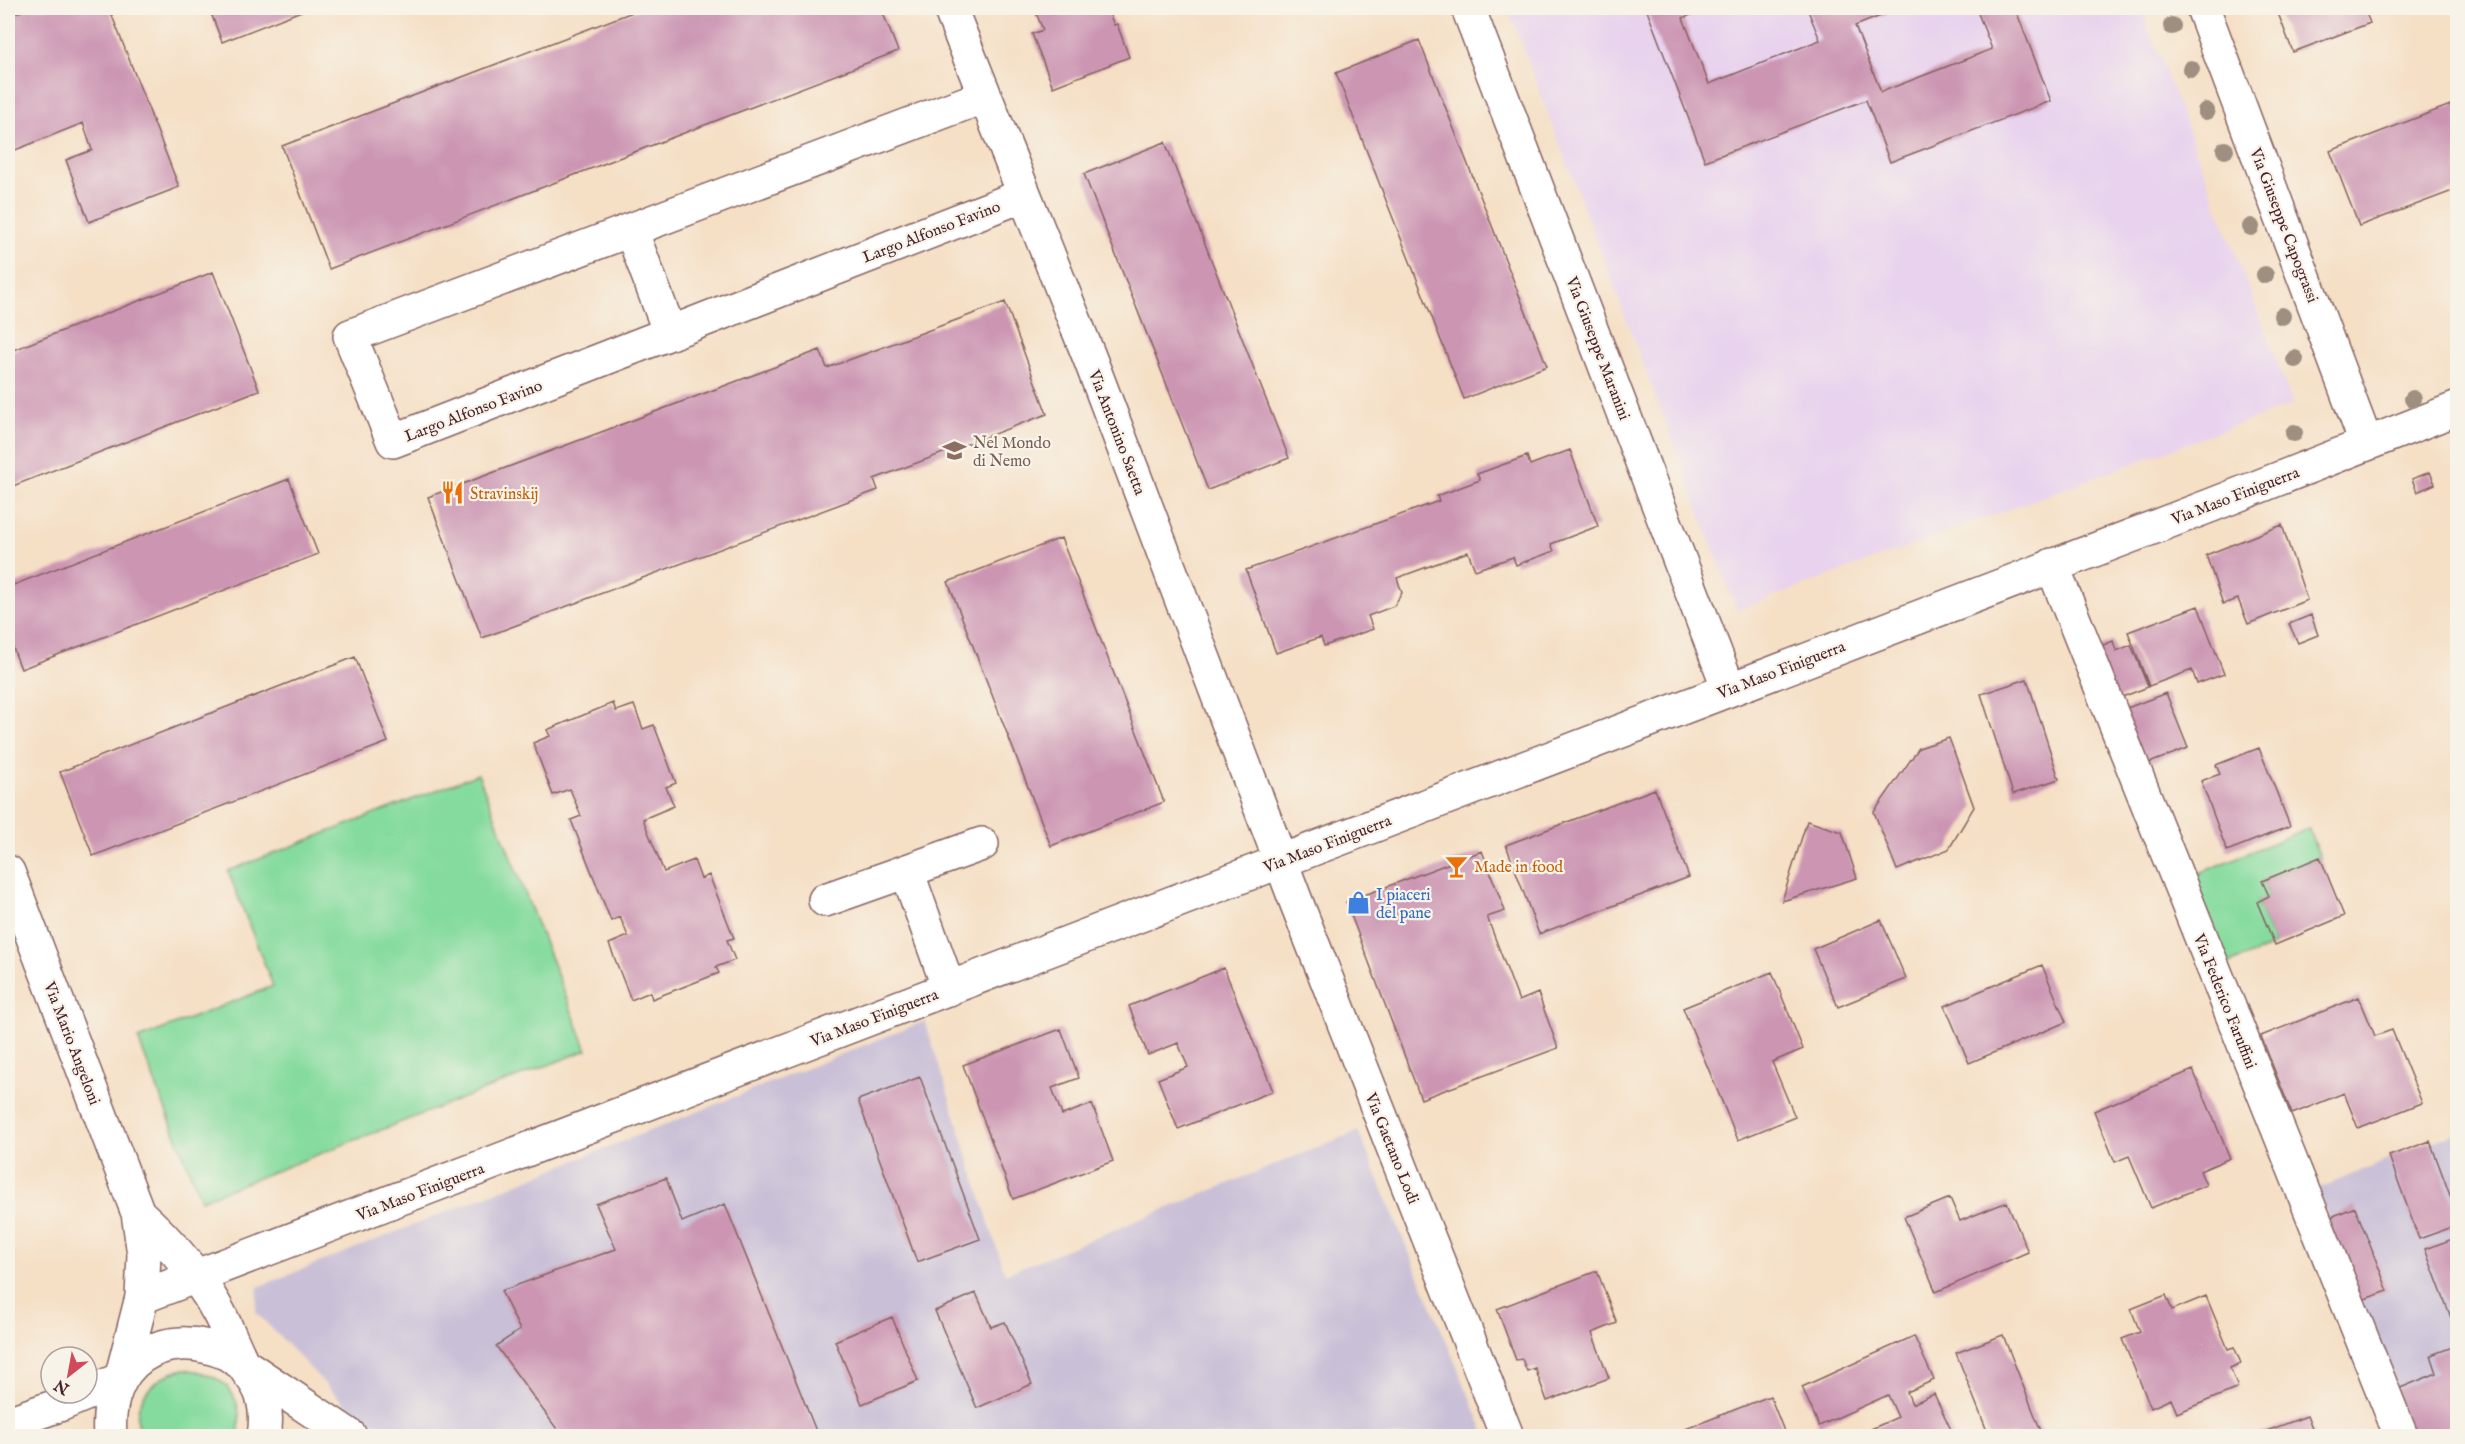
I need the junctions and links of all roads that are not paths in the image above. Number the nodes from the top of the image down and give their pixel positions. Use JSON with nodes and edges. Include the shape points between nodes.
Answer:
{"nodes":[{"id":1,"x":950,"y":8,"type":"edge"},
{"id":2,"x":1468,"y":8,"type":"edge"},
{"id":3,"x":2203,"y":8,"type":"edge"},
{"id":4,"x":985,"y":96,"type":"junction"},
{"id":5,"x":1024,"y":195,"type":"junction"},
{"id":6,"x":631,"y":230,"type":"junction"},
{"id":7,"x":670,"y":333,"type":"junction"},
{"id":8,"x":2457,"y":408,"type":"edge"},
{"id":9,"x":2366,"y":443,"type":"junction"},
{"id":10,"x":2052,"y":566,"type":"junction"},
{"id":11,"x":1729,"y":689,"type":"junction"},
{"id":12,"x":982,"y":844,"type":"dead end"},
{"id":13,"x":1281,"y":860,"type":"junction"},
{"id":14,"x":908,"y":871,"type":"junction"},
{"id":15,"x":8,"y":872,"type":"edge"},
{"id":16,"x":825,"y":900,"type":"dead end"},
{"id":17,"x":949,"y":988,"type":"junction"},
{"id":18,"x":138,"y":1213,"type":"junction"},
{"id":19,"x":197,"y":1277,"type":"junction"},
{"id":20,"x":142,"y":1297,"type":"junction"},
{"id":21,"x":244,"y":1366,"type":"junction"},
{"id":22,"x":121,"y":1379,"type":"junction"},
{"id":23,"x":8,"y":1423,"type":"edge"},
{"id":24,"x":110,"y":1437,"type":"edge"},
{"id":25,"x":264,"y":1437,"type":"edge"},
{"id":26,"x":350,"y":1437,"type":"edge"},
{"id":27,"x":1507,"y":1437,"type":"edge"},
{"id":28,"x":2401,"y":1437,"type":"edge"}],
"edges":[{"from":1,"to":4,"type":"street","name":"Via Antonino Saetta"},
{"from":2,"to":11,"type":"street","name":"Via Giuseppe Maranini"},
{"from":3,"to":9,"type":"street","name":"Via Giuseppe Capograssi"},
{"from":4,"to":5,"type":"street","name":"Via Antonino Saetta"},
{"from":4,"to":6,"type":"street","name":"Largo Alfonso Favino"},
{"from":5,"to":7,"type":"street","name":"Largo Alfonso Favino"},
{"from":5,"to":13,"type":"street","name":"Via Antonino Saetta"},
{"from":6,"to":7,"type":"street"},
{"from":6,"to":7,"type":"street","name":"Largo Alfonso Favino","via":[[350,336],[393,441]]},
{"from":8,"to":9,"type":"street","name":"Via Maso Finiguerra"},
{"from":9,"to":10,"type":"street","name":"Via Maso Finiguerra"},
{"from":10,"to":11,"type":"street","name":"Via Maso Finiguerra"},
{"from":10,"to":28,"type":"street","name":"Via Federico Faruffini"},
{"from":11,"to":13,"type":"street","name":"Via Maso Finiguerra"},
{"from":12,"to":14,"type":"street"},
{"from":13,"to":17,"type":"street","name":"Via Maso Finiguerra"},
{"from":13,"to":27,"type":"street","name":"Via Gaetano Lodi"},
{"from":14,"to":16,"type":"street"},
{"from":14,"to":17,"type":"street"},
{"from":15,"to":18,"type":"street","name":"Via Mario Angeloni"},
{"from":17,"to":19,"type":"street","name":"Via Maso Finiguerra"},
{"from":18,"to":19,"type":"street","name":"Via Mario Angeloni","via":[[170,1243]]},
{"from":18,"to":20,"type":"street","name":"Via Mario Angeloni","via":[[144,1254]]},
{"from":19,"to":20,"type":"street"},
{"from":19,"to":21,"type":"street","name":"Via Mario Angeloni","via":[[219,1312]]},
{"from":20,"to":22,"type":"street","name":"Via Mario Angeloni"},
{"from":21,"to":22,"type":"street","via":[[209,1346],[169,1344],[133,1364]]},
{"from":21,"to":25,"type":"street","name":"Via Mario Angeloni","via":[[257,1383],[264,1403]]},
{"from":21,"to":26,"type":"street"},
{"from":22,"to":23,"type":"street"},
{"from":22,"to":24,"type":"street","name":"Via Mario Angeloni","via":[[108,1418]]}]}
